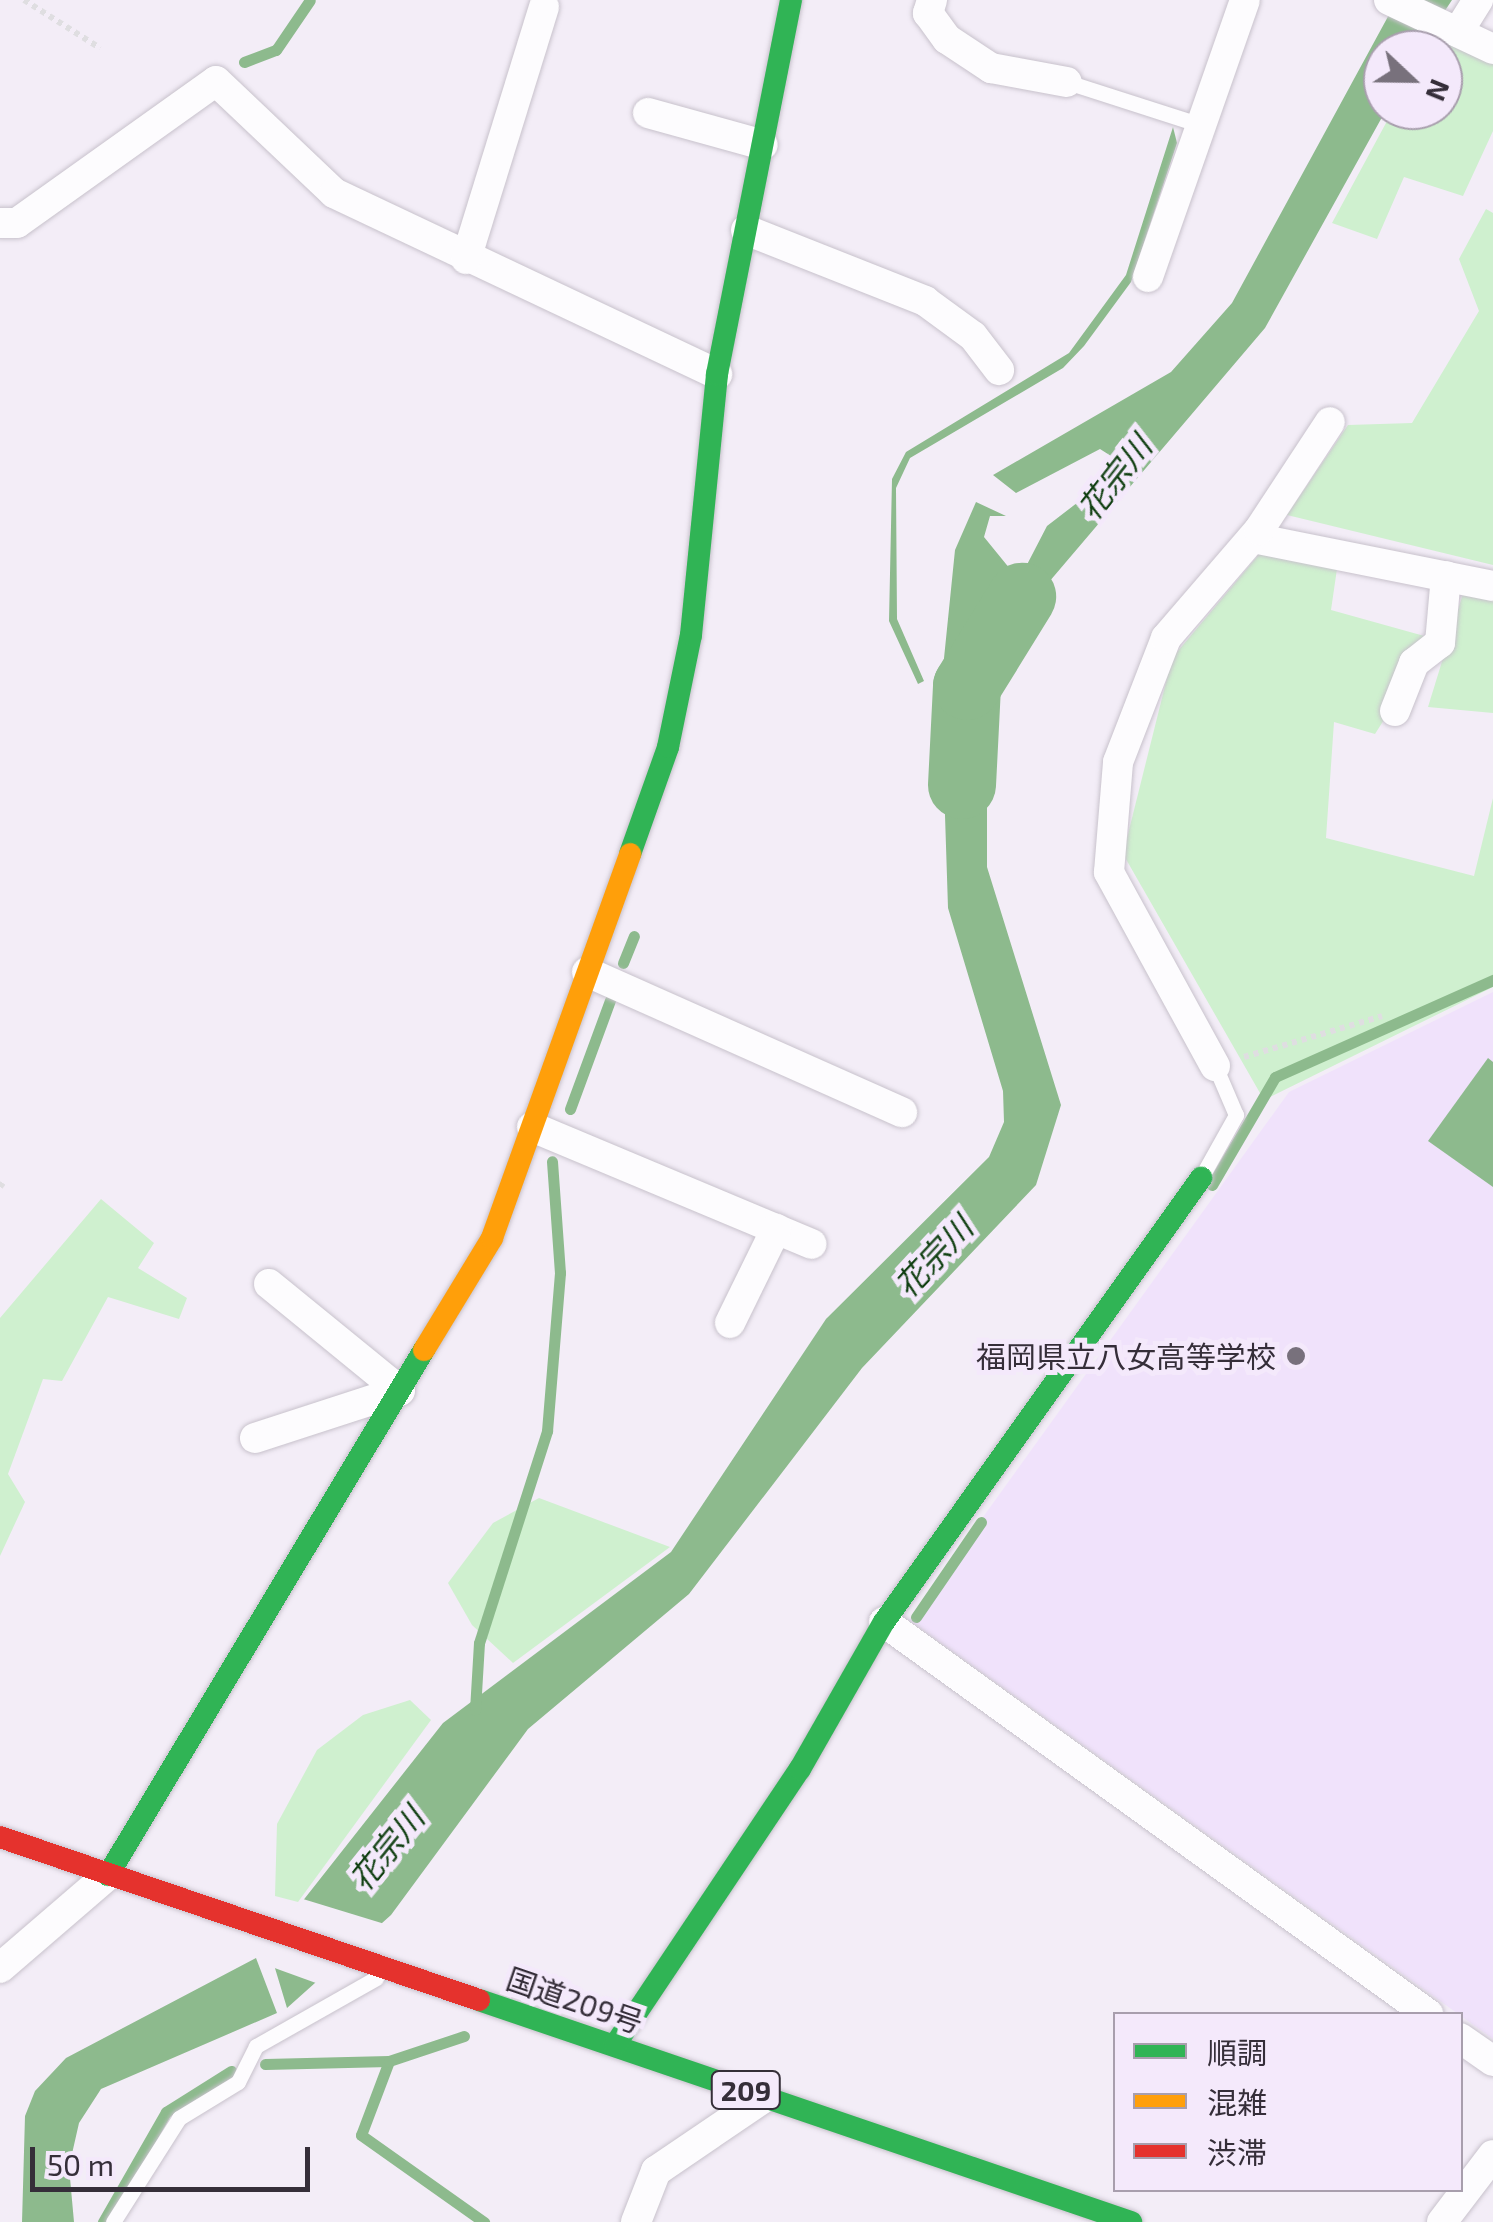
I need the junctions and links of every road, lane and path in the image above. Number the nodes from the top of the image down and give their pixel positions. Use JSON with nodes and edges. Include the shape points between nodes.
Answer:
{"nodes":[{"id":1,"x":24,"y":0,"type":"edge"},
{"id":2,"x":791,"y":0,"type":"edge"},
{"id":3,"x":932,"y":0,"type":"edge"},
{"id":4,"x":1245,"y":0,"type":"edge"},
{"id":5,"x":1389,"y":0,"type":"edge"},
{"id":6,"x":1478,"y":0,"type":"edge"},
{"id":7,"x":544,"y":7,"type":"dead end"},
{"id":8,"x":1454,"y":30,"type":"joint"},
{"id":9,"x":1463,"y":34,"type":"edge"},
{"id":10,"x":100,"y":48,"type":"dead end"},
{"id":11,"x":1493,"y":49,"type":"edge"},
{"id":12,"x":1068,"y":82,"type":"joint"},
{"id":13,"x":648,"y":113,"type":"dead end"},
{"id":14,"x":1195,"y":123,"type":"junction"},
{"id":15,"x":763,"y":145,"type":"junction"},
{"id":16,"x":0,"y":223,"type":"edge"},
{"id":17,"x":746,"y":230,"type":"junction"},
{"id":18,"x":466,"y":259,"type":"junction"},
{"id":19,"x":1148,"y":277,"type":"dead end"},
{"id":20,"x":999,"y":370,"type":"dead end"},
{"id":21,"x":717,"y":374,"type":"junction"},
{"id":22,"x":1330,"y":422,"type":"dead end"},
{"id":23,"x":1253,"y":538,"type":"junction"},
{"id":24,"x":1446,"y":576,"type":"junction"},
{"id":25,"x":1493,"y":586,"type":"edge"},
{"id":26,"x":1395,"y":711,"type":"dead end"},
{"id":27,"x":587,"y":972,"type":"junction"},
{"id":28,"x":1382,"y":1016,"type":"dead end"},
{"id":29,"x":1215,"y":1066,"type":"junction"},
{"id":30,"x":902,"y":1112,"type":"dead end"},
{"id":31,"x":532,"y":1126,"type":"junction"},
{"id":32,"x":1201,"y":1178,"type":"joint"},
{"id":33,"x":776,"y":1230,"type":"junction"},
{"id":34,"x":812,"y":1244,"type":"dead end"},
{"id":35,"x":269,"y":1284,"type":"dead end"},
{"id":36,"x":730,"y":1323,"type":"dead end"},
{"id":37,"x":400,"y":1391,"type":"junction"},
{"id":38,"x":255,"y":1438,"type":"dead end"},
{"id":39,"x":884,"y":1622,"type":"junction"},
{"id":40,"x":0,"y":1838,"type":"edge"},
{"id":41,"x":108,"y":1875,"type":"junction"},
{"id":42,"x":0,"y":1968,"type":"edge"},
{"id":43,"x":392,"y":1969,"type":"junction"},
{"id":44,"x":1425,"y":2012,"type":"edge"},
{"id":45,"x":1463,"y":2040,"type":"edge"},
{"id":46,"x":616,"y":2046,"type":"junction"},
{"id":47,"x":1493,"y":2061,"type":"edge"},
{"id":48,"x":765,"y":2097,"type":"junction"},
{"id":49,"x":1493,"y":2155,"type":"edge"},
{"id":50,"x":113,"y":2222,"type":"edge"},
{"id":51,"x":636,"y":2222,"type":"edge"},
{"id":52,"x":1130,"y":2222,"type":"edge"},
{"id":53,"x":1442,"y":2222,"type":"edge"}],
"edges":[{"from":1,"to":10,"type":"path"},
{"from":2,"to":15,"type":"main road"},
{"from":3,"to":12,"type":"street","via":[[928,13],[947,39],[991,68]]},
{"from":4,"to":14,"type":"street"},
{"from":5,"to":8,"type":"street"},
{"from":6,"to":8,"type":"street"},
{"from":7,"to":18,"type":"street"},
{"from":9,"to":11,"type":"street"},
{"from":12,"to":14,"type":"lane"},
{"from":13,"to":15,"type":"street"},
{"from":14,"to":19,"type":"street"},
{"from":15,"to":17,"type":"main road"},
{"from":16,"to":18,"type":"street","via":[[17,223],[216,81],[334,192]]},
{"from":17,"to":20,"type":"street","via":[[925,301],[964,327]]},
{"from":17,"to":21,"type":"main road"},
{"from":18,"to":21,"type":"street"},
{"from":21,"to":27,"type":"main road","via":[[691,635],[668,747]]},
{"from":22,"to":23,"type":"street"},
{"from":23,"to":24,"type":"street"},
{"from":23,"to":29,"type":"street","via":[[1166,638],[1126,735],[1106,855]]},
{"from":24,"to":25,"type":"street"},
{"from":24,"to":26,"type":"street","via":[[1440,643],[1414,663]]},
{"from":27,"to":30,"type":"street"},
{"from":27,"to":31,"type":"main road"},
{"from":28,"to":29,"type":"path"},
{"from":29,"to":32,"type":"lane","via":[[1236,1115]]},
{"from":31,"to":33,"type":"street"},
{"from":31,"to":37,"type":"main road","via":[[492,1238]]},
{"from":32,"to":39,"type":"main road"},
{"from":33,"to":34,"type":"street"},
{"from":33,"to":36,"type":"street"},
{"from":35,"to":37,"type":"street"},
{"from":37,"to":38,"type":"street"},
{"from":37,"to":41,"type":"main road"},
{"from":39,"to":44,"type":"street"},
{"from":39,"to":46,"type":"main road","via":[[800,1769]]},
{"from":40,"to":41,"type":"main road","name":"国道209号","number":"209"},
{"from":41,"to":42,"type":"street"},
{"from":41,"to":43,"type":"main road","name":"国道209号","number":"209"},
{"from":43,"to":46,"type":"main road","name":"国道209号","number":"209"},
{"from":43,"to":50,"type":"lane","via":[[256,2046],[238,2082],[178,2118]]},
{"from":45,"to":47,"type":"street"},
{"from":46,"to":48,"type":"main road","name":"国道209号","number":"209"},
{"from":48,"to":51,"type":"street","via":[[656,2171]]},
{"from":48,"to":52,"type":"main road","name":"国道209号","number":"209"},
{"from":49,"to":53,"type":"street"}]}
